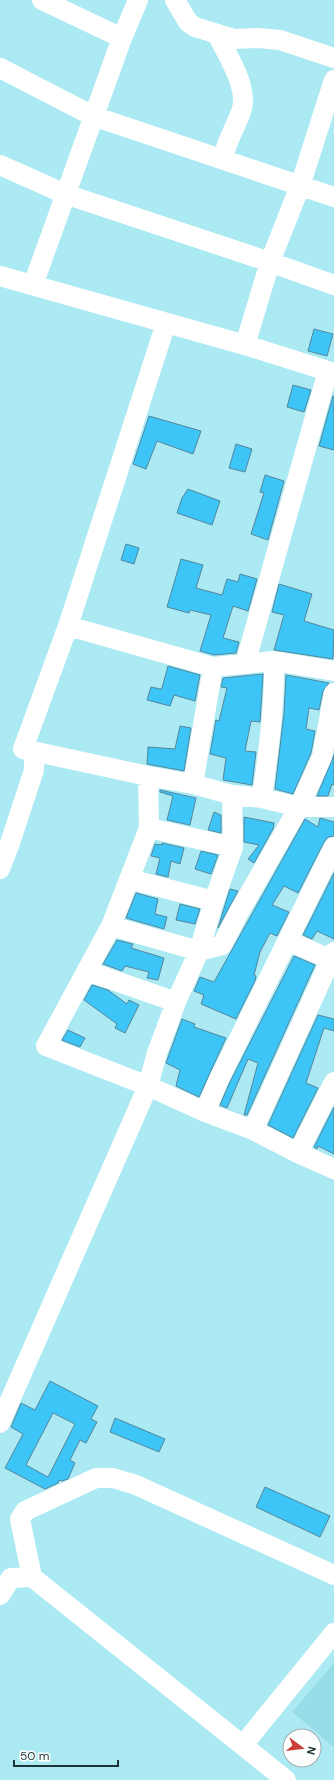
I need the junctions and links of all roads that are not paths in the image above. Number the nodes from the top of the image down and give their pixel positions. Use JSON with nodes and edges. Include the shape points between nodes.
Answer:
{"nodes":[{"id":1,"x":42,"y":0,"type":"edge"},
{"id":2,"x":138,"y":0,"type":"edge"},
{"id":3,"x":175,"y":0,"type":"edge"},
{"id":4,"x":217,"y":34,"type":"junction"},
{"id":5,"x":122,"y":38,"type":"junction"},
{"id":6,"x":334,"y":58,"type":"edge"},
{"id":7,"x":0,"y":68,"type":"edge"},
{"id":8,"x":334,"y":80,"type":"edge"},
{"id":9,"x":93,"y":116,"type":"junction"},
{"id":10,"x":223,"y":159,"type":"junction"},
{"id":11,"x":0,"y":165,"type":"edge"},
{"id":12,"x":300,"y":186,"type":"junction"},
{"id":13,"x":65,"y":194,"type":"junction"},
{"id":14,"x":334,"y":197,"type":"edge"},
{"id":15,"x":270,"y":262,"type":"junction"},
{"id":16,"x":0,"y":276,"type":"edge"},
{"id":17,"x":33,"y":285,"type":"junction"},
{"id":18,"x":334,"y":285,"type":"edge"},
{"id":19,"x":166,"y":323,"type":"junction"},
{"id":20,"x":245,"y":345,"type":"junction"},
{"id":21,"x":331,"y":372,"type":"edge"},
{"id":22,"x":68,"y":626,"type":"junction"},
{"id":23,"x":274,"y":661,"type":"junction"},
{"id":24,"x":245,"y":664,"type":"junction"},
{"id":25,"x":213,"y":667,"type":"junction"},
{"id":26,"x":334,"y":671,"type":"edge"},
{"id":27,"x":334,"y":693,"type":"edge"},
{"id":28,"x":34,"y":752,"type":"junction"},
{"id":29,"x":148,"y":776,"type":"junction"},
{"id":30,"x":193,"y":784,"type":"junction"},
{"id":31,"x":232,"y":795,"type":"junction"},
{"id":32,"x":262,"y":798,"type":"junction"},
{"id":33,"x":299,"y":807,"type":"junction"},
{"id":34,"x":334,"y":807,"type":"edge"},
{"id":35,"x":149,"y":828,"type":"junction"},
{"id":36,"x":233,"y":847,"type":"junction"},
{"id":37,"x":334,"y":847,"type":"edge"},
{"id":38,"x":0,"y":869,"type":"edge"},
{"id":39,"x":226,"y":870,"type":"junction"},
{"id":40,"x":129,"y":879,"type":"junction"},
{"id":41,"x":257,"y":880,"type":"junction"},
{"id":42,"x":214,"y":901,"type":"junction"},
{"id":43,"x":111,"y":926,"type":"junction"},
{"id":44,"x":288,"y":941,"type":"junction"},
{"id":45,"x":199,"y":951,"type":"junction"},
{"id":46,"x":332,"y":956,"type":"edge"},
{"id":47,"x":88,"y":971,"type":"junction"},
{"id":48,"x":176,"y":1002,"type":"junction"},
{"id":49,"x":334,"y":1082,"type":"edge"},
{"id":50,"x":148,"y":1086,"type":"junction"},
{"id":51,"x":205,"y":1112,"type":"junction"},
{"id":52,"x":253,"y":1130,"type":"junction"},
{"id":53,"x":298,"y":1153,"type":"junction"},
{"id":54,"x":334,"y":1168,"type":"edge"},
{"id":55,"x":0,"y":1423,"type":"edge"},
{"id":56,"x":334,"y":1575,"type":"edge"},
{"id":57,"x":32,"y":1577,"type":"junction"},
{"id":58,"x":0,"y":1595,"type":"edge"},
{"id":59,"x":334,"y":1632,"type":"edge"},
{"id":60,"x":243,"y":1745,"type":"junction"},
{"id":61,"x":286,"y":1780,"type":"edge"}],
"edges":[{"from":1,"to":5,"type":"street"},
{"from":2,"to":5,"type":"street"},
{"from":3,"to":4,"type":"street","via":[[191,24]]},
{"from":4,"to":6,"type":"street","via":[[234,39],[280,40]]},
{"from":4,"to":10,"type":"street","via":[[242,86],[244,99],[242,112]]},
{"from":5,"to":9,"type":"street"},
{"from":7,"to":9,"type":"street"},
{"from":8,"to":12,"type":"street"},
{"from":9,"to":10,"type":"street"},
{"from":9,"to":13,"type":"street"},
{"from":10,"to":12,"type":"street"},
{"from":11,"to":13,"type":"street"},
{"from":12,"to":14,"type":"street"},
{"from":12,"to":15,"type":"street"},
{"from":13,"to":15,"type":"street"},
{"from":13,"to":17,"type":"street"},
{"from":15,"to":18,"type":"street"},
{"from":15,"to":20,"type":"street"},
{"from":16,"to":17,"type":"street"},
{"from":17,"to":19,"type":"street"},
{"from":19,"to":20,"type":"street"},
{"from":19,"to":22,"type":"street"},
{"from":20,"to":21,"type":"street"},
{"from":21,"to":24,"type":"street"},
{"from":22,"to":25,"type":"street"},
{"from":22,"to":28,"type":"street","via":[[23,749]]},
{"from":23,"to":24,"type":"street"},
{"from":23,"to":26,"type":"street"},
{"from":23,"to":32,"type":"street","via":[[269,743]]},
{"from":24,"to":25,"type":"street"},
{"from":25,"to":30,"type":"street"},
{"from":27,"to":33,"type":"street","via":[[322,757]]},
{"from":28,"to":29,"type":"street"},
{"from":28,"to":38,"type":"street","via":[[34,770]]},
{"from":29,"to":30,"type":"street"},
{"from":29,"to":35,"type":"street"},
{"from":30,"to":31,"type":"street"},
{"from":31,"to":32,"type":"street"},
{"from":31,"to":36,"type":"street"},
{"from":32,"to":33,"type":"street"},
{"from":33,"to":34,"type":"street"},
{"from":33,"to":41,"type":"street"},
{"from":35,"to":36,"type":"street"},
{"from":35,"to":40,"type":"street"},
{"from":36,"to":39,"type":"street"},
{"from":37,"to":44,"type":"street"},
{"from":39,"to":41,"type":"street"},
{"from":39,"to":42,"type":"street"},
{"from":40,"to":42,"type":"street"},
{"from":40,"to":43,"type":"street"},
{"from":41,"to":45,"type":"street","via":[[222,945]]},
{"from":42,"to":45,"type":"street"},
{"from":43,"to":45,"type":"street"},
{"from":43,"to":47,"type":"street"},
{"from":44,"to":46,"type":"street"},
{"from":44,"to":51,"type":"street"},
{"from":45,"to":48,"type":"street"},
{"from":46,"to":52,"type":"street"},
{"from":47,"to":48,"type":"street"},
{"from":47,"to":50,"type":"street","via":[[46,1046]]},
{"from":48,"to":50,"type":"street"},
{"from":49,"to":53,"type":"street"},
{"from":50,"to":51,"type":"street"},
{"from":50,"to":55,"type":"street"},
{"from":51,"to":52,"type":"street"},
{"from":52,"to":53,"type":"street"},
{"from":53,"to":54,"type":"street"},
{"from":56,"to":57,"type":"street","via":[[136,1485],[102,1477],[22,1515],[19,1522]]},
{"from":57,"to":58,"type":"street","via":[[11,1578]]},
{"from":57,"to":60,"type":"street"},
{"from":59,"to":60,"type":"street"},
{"from":60,"to":61,"type":"street"}]}
